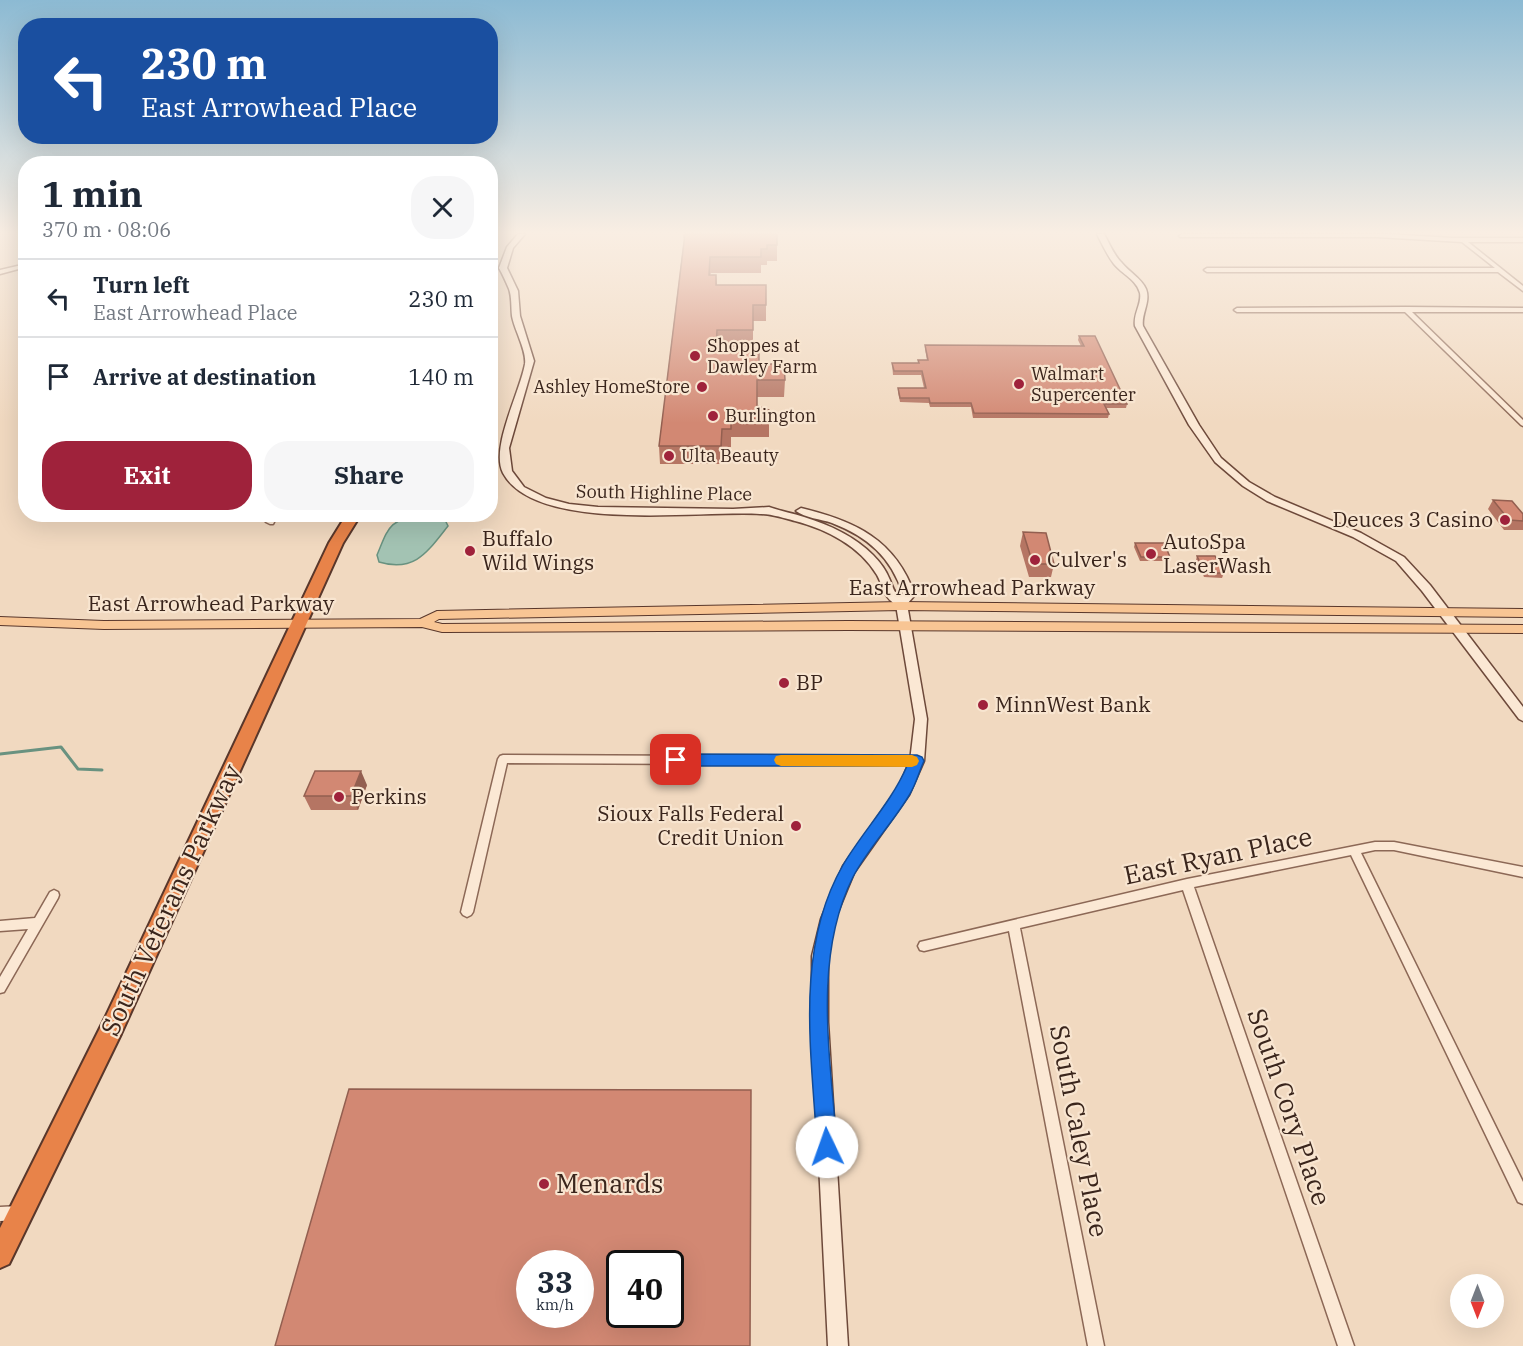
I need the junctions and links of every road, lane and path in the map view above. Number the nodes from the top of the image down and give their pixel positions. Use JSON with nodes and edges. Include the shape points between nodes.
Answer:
{"nodes":[{"id":1,"x":514,"y":297,"type":"edge"},
{"id":2,"x":1143,"y":297,"type":"edge"},
{"id":3,"x":1406,"y":309,"type":"junction"},
{"id":4,"x":1237,"y":310,"type":"dead end"},
{"id":5,"x":1523,"y":310,"type":"edge"},
{"id":6,"x":1523,"y":424,"type":"edge"},
{"id":7,"x":761,"y":511,"type":"junction"},
{"id":8,"x":342,"y":522,"type":"edge"},
{"id":9,"x":349,"y":522,"type":"edge"},
{"id":10,"x":336,"y":543,"type":"junction"},
{"id":11,"x":901,"y":604,"type":"junction"},
{"id":12,"x":1446,"y":613,"type":"junction"},
{"id":13,"x":1523,"y":613,"type":"edge"},
{"id":14,"x":0,"y":621,"type":"edge"},
{"id":15,"x":423,"y":623,"type":"junction"},
{"id":16,"x":298,"y":624,"type":"junction"},
{"id":17,"x":903,"y":625,"type":"junction"},
{"id":18,"x":1457,"y":628,"type":"junction"},
{"id":19,"x":1523,"y":629,"type":"edge"},
{"id":20,"x":1523,"y":716,"type":"edge"},
{"id":21,"x":917,"y":761,"type":"junction"},
{"id":22,"x":1354,"y":850,"type":"junction"},
{"id":23,"x":1523,"y":872,"type":"edge"},
{"id":24,"x":1186,"y":884,"type":"junction"},
{"id":25,"x":54,"y":895,"type":"dead end"},
{"id":26,"x":467,"y":912,"type":"dead end"},
{"id":27,"x":37,"y":923,"type":"junction"},
{"id":28,"x":1014,"y":925,"type":"junction"},
{"id":29,"x":0,"y":926,"type":"edge"},
{"id":30,"x":924,"y":946,"type":"dead end"},
{"id":31,"x":0,"y":988,"type":"edge"},
{"id":32,"x":1523,"y":1197,"type":"edge"},
{"id":33,"x":11,"y":1213,"type":"edge"},
{"id":34,"x":0,"y":1255,"type":"edge"},
{"id":35,"x":838,"y":1346,"type":"edge"},
{"id":36,"x":1096,"y":1346,"type":"edge"},
{"id":37,"x":1346,"y":1346,"type":"edge"}],
"edges":[{"from":1,"to":7,"type":"street","name":"South Highline Place","via":[[516,316],[530,361],[504,450],[504,463],[515,482],[543,500],[580,509]]},
{"from":2,"to":12,"type":"street","via":[[1139,326],[1218,460],[1271,499],[1391,553],[1417,576]]},
{"from":3,"to":4,"type":"street"},
{"from":3,"to":5,"type":"street"},
{"from":3,"to":6,"type":"street"},
{"from":7,"to":11,"type":"street","name":"South Highline Place","via":[[813,522],[848,541],[874,562],[890,595]]},
{"from":7,"to":11,"type":"street","name":"South Highline Place","via":[[809,512],[861,533],[889,555],[901,571],[909,595]]},
{"from":8,"to":10,"type":"highway","name":"South Veterans Parkway"},
{"from":9,"to":10,"type":"highway","name":"South Veterans Parkway"},
{"from":10,"to":16,"type":"highway","name":"South Veterans Parkway"},
{"from":11,"to":12,"type":"main road","name":"East Arrowhead Parkway"},
{"from":11,"to":15,"type":"main road","name":"East Arrowhead Parkway","via":[[437,615]]},
{"from":11,"to":17,"type":"street"},
{"from":12,"to":13,"type":"main road","name":"East Arrowhead Parkway"},
{"from":12,"to":18,"type":"street"},
{"from":14,"to":16,"type":"main road","name":"East Arrowhead Parkway"},
{"from":15,"to":16,"type":"main road","name":"East Arrowhead Parkway"},
{"from":15,"to":17,"type":"main road","name":"East Arrowhead Parkway","via":[[442,628]]},
{"from":16,"to":33,"type":"highway","name":"South Veterans Parkway","via":[[113,1026]]},
{"from":17,"to":18,"type":"main road","name":"East Arrowhead Parkway"},
{"from":17,"to":21,"type":"street","via":[[921,719]]},
{"from":18,"to":19,"type":"main road","name":"East Arrowhead Parkway"},
{"from":18,"to":20,"type":"street"},
{"from":21,"to":26,"type":"street","via":[[503,759]]},
{"from":21,"to":35,"type":"street","via":[[904,791],[849,870],[828,919],[820,956],[820,1022]]},
{"from":22,"to":23,"type":"street","name":"East Ryan Place","via":[[1394,846]]},
{"from":22,"to":24,"type":"street","name":"East Ryan Place"},
{"from":22,"to":32,"type":"street"},
{"from":24,"to":28,"type":"street","name":"East Ryan Place"},
{"from":24,"to":37,"type":"street","name":"South Cory Place"},
{"from":25,"to":27,"type":"street"},
{"from":27,"to":29,"type":"street"},
{"from":27,"to":31,"type":"street"},
{"from":28,"to":30,"type":"street","name":"East Ryan Place"},
{"from":28,"to":36,"type":"street","name":"South Caley Place"},
{"from":33,"to":34,"type":"highway","name":"South Veterans Parkway"}]}
